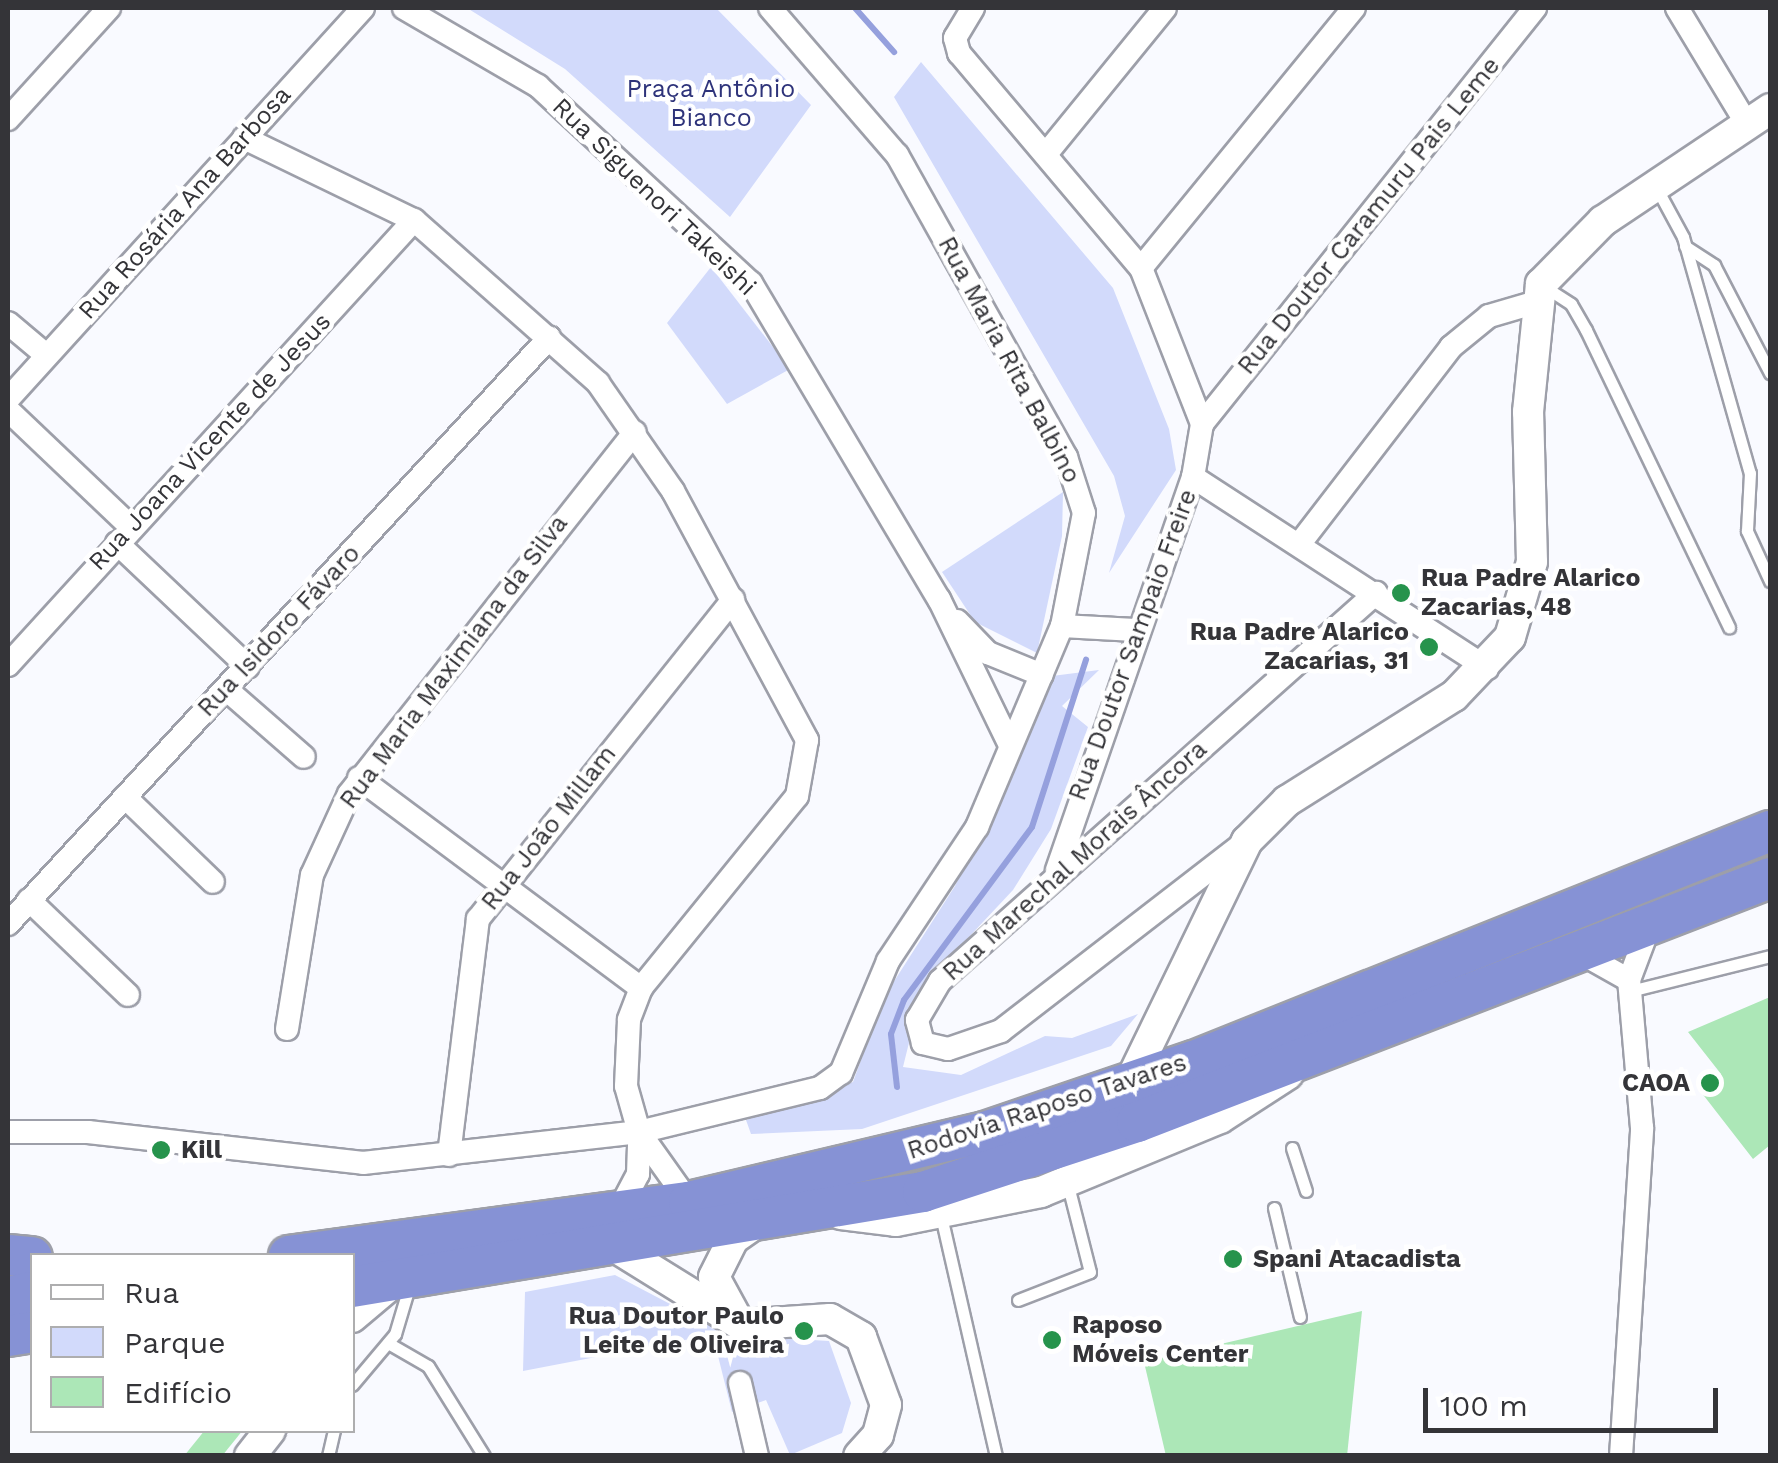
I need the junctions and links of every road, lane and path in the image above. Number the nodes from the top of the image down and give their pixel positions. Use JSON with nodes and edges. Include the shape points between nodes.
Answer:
{"nodes":[{"id":1,"x":109,"y":8,"type":"edge"},
{"id":2,"x":362,"y":8,"type":"edge"},
{"id":3,"x":404,"y":8,"type":"edge"},
{"id":4,"x":770,"y":8,"type":"edge"},
{"id":5,"x":973,"y":8,"type":"edge"},
{"id":6,"x":1165,"y":8,"type":"edge"},
{"id":7,"x":1354,"y":8,"type":"edge"},
{"id":8,"x":1535,"y":8,"type":"edge"},
{"id":9,"x":1677,"y":8,"type":"edge"},
{"id":10,"x":1759,"y":116,"type":"edge"},
{"id":11,"x":8,"y":119,"type":"edge"},
{"id":12,"x":244,"y":138,"type":"junction"},
{"id":13,"x":1046,"y":154,"type":"junction"},
{"id":14,"x":1655,"y":185,"type":"junction"},
{"id":15,"x":414,"y":220,"type":"junction"},
{"id":16,"x":1686,"y":246,"type":"junction"},
{"id":17,"x":1141,"y":268,"type":"junction"},
{"id":18,"x":1539,"y":293,"type":"junction"},
{"id":19,"x":8,"y":322,"type":"edge"},
{"id":20,"x":549,"y":338,"type":"junction"},
{"id":21,"x":46,"y":355,"type":"junction"},
{"id":22,"x":1770,"y":373,"type":"edge"},
{"id":23,"x":8,"y":399,"type":"edge"},
{"id":24,"x":8,"y":410,"type":"edge"},
{"id":25,"x":1202,"y":424,"type":"junction"},
{"id":26,"x":635,"y":432,"type":"junction"},
{"id":27,"x":1193,"y":477,"type":"junction"},
{"id":28,"x":124,"y":535,"type":"junction"},
{"id":29,"x":1300,"y":542,"type":"junction"},
{"id":30,"x":1770,"y":581,"type":"edge"},
{"id":31,"x":1376,"y":593,"type":"junction"},
{"id":32,"x":732,"y":599,"type":"junction"},
{"id":33,"x":939,"y":599,"type":"junction"},
{"id":34,"x":1062,"y":626,"type":"junction"},
{"id":35,"x":1729,"y":627,"type":"dead end"},
{"id":36,"x":1135,"y":630,"type":"junction"},
{"id":37,"x":8,"y":665,"type":"edge"},
{"id":38,"x":248,"y":666,"type":"junction"},
{"id":39,"x":1487,"y":668,"type":"junction"},
{"id":40,"x":1042,"y":675,"type":"junction"},
{"id":41,"x":226,"y":688,"type":"junction"},
{"id":42,"x":1009,"y":743,"type":"junction"},
{"id":43,"x":304,"y":757,"type":"dead end"},
{"id":44,"x":359,"y":778,"type":"junction"},
{"id":45,"x":124,"y":797,"type":"junction"},
{"id":46,"x":1770,"y":831,"type":"edge"},
{"id":47,"x":1247,"y":841,"type":"junction"},
{"id":48,"x":1057,"y":870,"type":"junction"},
{"id":49,"x":1770,"y":878,"type":"edge"},
{"id":50,"x":213,"y":882,"type":"dead end"},
{"id":51,"x":500,"y":885,"type":"junction"},
{"id":52,"x":29,"y":900,"type":"junction"},
{"id":53,"x":1651,"y":922,"type":"junction"},
{"id":54,"x":8,"y":924,"type":"edge"},
{"id":55,"x":1579,"y":952,"type":"junction"},
{"id":56,"x":1770,"y":956,"type":"edge"},
{"id":57,"x":1630,"y":986,"type":"junction"},
{"id":58,"x":641,"y":988,"type":"junction"},
{"id":59,"x":128,"y":995,"type":"dead end"},
{"id":60,"x":1170,"y":1007,"type":"junction"},
{"id":61,"x":287,"y":1029,"type":"dead end"},
{"id":62,"x":1312,"y":1055,"type":"junction"},
{"id":63,"x":1194,"y":1061,"type":"junction"},
{"id":64,"x":1130,"y":1082,"type":"junction"},
{"id":65,"x":9,"y":1128,"type":"edge"},
{"id":66,"x":638,"y":1132,"type":"junction"},
{"id":67,"x":1292,"y":1148,"type":"dead end"},
{"id":68,"x":449,"y":1155,"type":"junction"},
{"id":69,"x":1067,"y":1182,"type":"junction"},
{"id":70,"x":1306,"y":1191,"type":"dead end"},
{"id":71,"x":688,"y":1202,"type":"junction"},
{"id":72,"x":1274,"y":1208,"type":"dead end"},
{"id":73,"x":823,"y":1212,"type":"junction"},
{"id":74,"x":941,"y":1216,"type":"junction"},
{"id":75,"x":750,"y":1227,"type":"junction"},
{"id":76,"x":617,"y":1230,"type":"junction"},
{"id":77,"x":327,"y":1253,"type":"edge"},
{"id":78,"x":404,"y":1279,"type":"junction"},
{"id":79,"x":355,"y":1287,"type":"edge"},
{"id":80,"x":1018,"y":1300,"type":"dead end"},
{"id":81,"x":355,"y":1315,"type":"edge"},
{"id":82,"x":1300,"y":1317,"type":"dead end"},
{"id":83,"x":740,"y":1325,"type":"junction"},
{"id":84,"x":388,"y":1343,"type":"junction"},
{"id":85,"x":355,"y":1381,"type":"edge"},
{"id":86,"x":740,"y":1383,"type":"dead end"},
{"id":87,"x":268,"y":1433,"type":"edge"},
{"id":88,"x":250,"y":1456,"type":"edge"},
{"id":89,"x":484,"y":1456,"type":"edge"},
{"id":90,"x":757,"y":1456,"type":"edge"},
{"id":91,"x":859,"y":1456,"type":"edge"},
{"id":92,"x":996,"y":1456,"type":"edge"},
{"id":93,"x":1621,"y":1456,"type":"edge"}],
"edges":[{"from":1,"to":11,"type":"street"},
{"from":2,"to":12,"type":"street","name":"Rua Rosária Ana Barbosa"},
{"from":3,"to":33,"type":"street","name":"Rua Siguenori Takeishi","via":[[538,86],[750,284]]},
{"from":4,"to":34,"type":"street","name":"Rua Maria Rita Balbino","via":[[897,155],[1066,457],[1084,514]]},
{"from":5,"to":13,"type":"street","via":[[955,38]]},
{"from":6,"to":13,"type":"street"},
{"from":7,"to":17,"type":"street"},
{"from":8,"to":25,"type":"street","name":"Rua Doutor Caramuru Pais Leme"},
{"from":9,"to":10,"type":"street"},
{"from":10,"to":14,"type":"main road"},
{"from":12,"to":15,"type":"street"},
{"from":12,"to":21,"type":"street","name":"Rua Rosária Ana Barbosa"},
{"from":13,"to":17,"type":"street"},
{"from":14,"to":16,"type":"lane"},
{"from":14,"to":18,"type":"main road","via":[[1581,239]]},
{"from":15,"to":20,"type":"street"},
{"from":15,"to":28,"type":"street","name":"Rua Joana Vicente de Jesus"},
{"from":16,"to":22,"type":"lane","via":[[1714,266]]},
{"from":16,"to":30,"type":"lane","via":[[1750,473],[1746,531]]},
{"from":17,"to":25,"type":"street"},
{"from":18,"to":29,"type":"street","via":[[1489,316],[1451,347]]},
{"from":18,"to":35,"type":"lane","via":[[1571,304],[1586,330]]},
{"from":18,"to":39,"type":"main road","via":[[1529,589]]},
{"from":19,"to":21,"type":"street"},
{"from":20,"to":26,"type":"street"},
{"from":20,"to":38,"type":"street","name":"Rua Isidoro Fávaro"},
{"from":21,"to":23,"type":"street","name":"Rua Rosária Ana Barbosa"},
{"from":24,"to":28,"type":"street"},
{"from":25,"to":27,"type":"street","name":"Rua Doutor Sampaio Freire"},
{"from":26,"to":32,"type":"street"},
{"from":26,"to":44,"type":"street","name":"Rua Maria Maximiana da Silva"},
{"from":27,"to":29,"type":"street"},
{"from":27,"to":36,"type":"street","name":"Rua Doutor Sampaio Freire"},
{"from":28,"to":37,"type":"street","name":"Rua Joana Vicente de Jesus"},
{"from":28,"to":38,"type":"street"},
{"from":29,"to":31,"type":"street"},
{"from":31,"to":39,"type":"street"},
{"from":31,"to":48,"type":"street","name":"Rua Marechal Morais Âncora"},
{"from":32,"to":51,"type":"street","name":"Rua João Millam"},
{"from":32,"to":58,"type":"street","via":[[806,740],[806,778]]},
{"from":33,"to":40,"type":"street","name":"Rua Siguenori Takeishi","via":[[988,652]]},
{"from":33,"to":42,"type":"street","name":"Rua Siguenori Takeishi"},
{"from":34,"to":36,"type":"street"},
{"from":34,"to":40,"type":"street","name":"Rua Maria Rita Balbino"},
{"from":36,"to":48,"type":"street","name":"Rua Doutor Sampaio Freire"},
{"from":38,"to":41,"type":"street","name":"Rua Isidoro Fávaro"},
{"from":39,"to":47,"type":"main road","via":[[1287,801]]},
{"from":40,"to":42,"type":"street","name":"Rua Maria Rita Balbino"},
{"from":41,"to":43,"type":"street"},
{"from":41,"to":45,"type":"street","name":"Rua Isidoro Fávaro"},
{"from":42,"to":66,"type":"street","name":"Rua Maria Rita Balbino","via":[[964,854],[888,961],[840,1073],[820,1088]]},
{"from":44,"to":51,"type":"street"},
{"from":44,"to":61,"type":"street","name":"Rua Maria Maximiana da Silva","via":[[312,875]]},
{"from":45,"to":50,"type":"street"},
{"from":45,"to":52,"type":"street","name":"Rua Isidoro Fávaro"},
{"from":46,"to":63,"type":"highway","name":"Rodovia Raposo Tavares"},
{"from":47,"to":48,"type":"street","name":"Rua Marechal Morais Âncora","via":[[1001,1030],[948,1049],[923,1044],[917,1020],[940,981]]},
{"from":47,"to":60,"type":"main road"},
{"from":49,"to":53,"type":"highway","name":"Rodovia Raposo Tavares"},
{"from":51,"to":58,"type":"street"},
{"from":51,"to":68,"type":"street","name":"Rua João Millam","via":[[469,944]]},
{"from":52,"to":54,"type":"street","name":"Rua Isidoro Fávaro"},
{"from":52,"to":59,"type":"street"},
{"from":53,"to":55,"type":"highway","name":"Rodovia Raposo Tavares"},
{"from":53,"to":57,"type":"street"},
{"from":55,"to":57,"type":"street"},
{"from":55,"to":62,"type":"highway","name":"Rodovia Raposo Tavares"},
{"from":56,"to":57,"type":"lane"},
{"from":57,"to":93,"type":"street","via":[[1642,1128]]},
{"from":58,"to":66,"type":"street","via":[[625,1049]]},
{"from":60,"to":63,"type":"main road"},
{"from":60,"to":64,"type":"main road"},
{"from":62,"to":69,"type":"main road","via":[[1220,1118]]},
{"from":62,"to":73,"type":"highway","name":"Rodovia Raposo Tavares","via":[[1004,1168]]},
{"from":63,"to":64,"type":"highway","name":"Rodovia Raposo Tavares"},
{"from":64,"to":71,"type":"highway","name":"Rodovia Raposo Tavares","via":[[888,1158]]},
{"from":65,"to":68,"type":"street","via":[[315,1164]]},
{"from":66,"to":68,"type":"street"},
{"from":66,"to":71,"type":"street"},
{"from":66,"to":76,"type":"street","via":[[638,1174]]},
{"from":67,"to":70,"type":"lane"},
{"from":69,"to":74,"type":"main road"},
{"from":69,"to":80,"type":"lane","via":[[1090,1272]]},
{"from":71,"to":76,"type":"highway","name":"Rodovia Raposo Tavares"},
{"from":72,"to":82,"type":"lane"},
{"from":73,"to":74,"type":"main road"},
{"from":73,"to":75,"type":"highway","name":"Rodovia Raposo Tavares"},
{"from":74,"to":92,"type":"lane"},
{"from":75,"to":76,"type":"highway","name":"Rodovia Raposo Tavares"},
{"from":75,"to":83,"type":"main road","via":[[723,1252],[714,1277]]},
{"from":76,"to":77,"type":"highway","name":"Rodovia Raposo Tavares"},
{"from":76,"to":78,"type":"highway","name":"Rodovia Raposo Tavares"},
{"from":76,"to":83,"type":"main road"},
{"from":78,"to":79,"type":"highway","name":"Rodovia Raposo Tavares"},
{"from":78,"to":81,"type":"main road"},
{"from":78,"to":84,"type":"lane"},
{"from":83,"to":91,"type":"main road","via":[[830,1319],[861,1336],[886,1405]]},
{"from":84,"to":85,"type":"lane"},
{"from":84,"to":89,"type":"lane","via":[[428,1366]]},
{"from":86,"to":90,"type":"street"},
{"from":87,"to":88,"type":"main road"}]}
